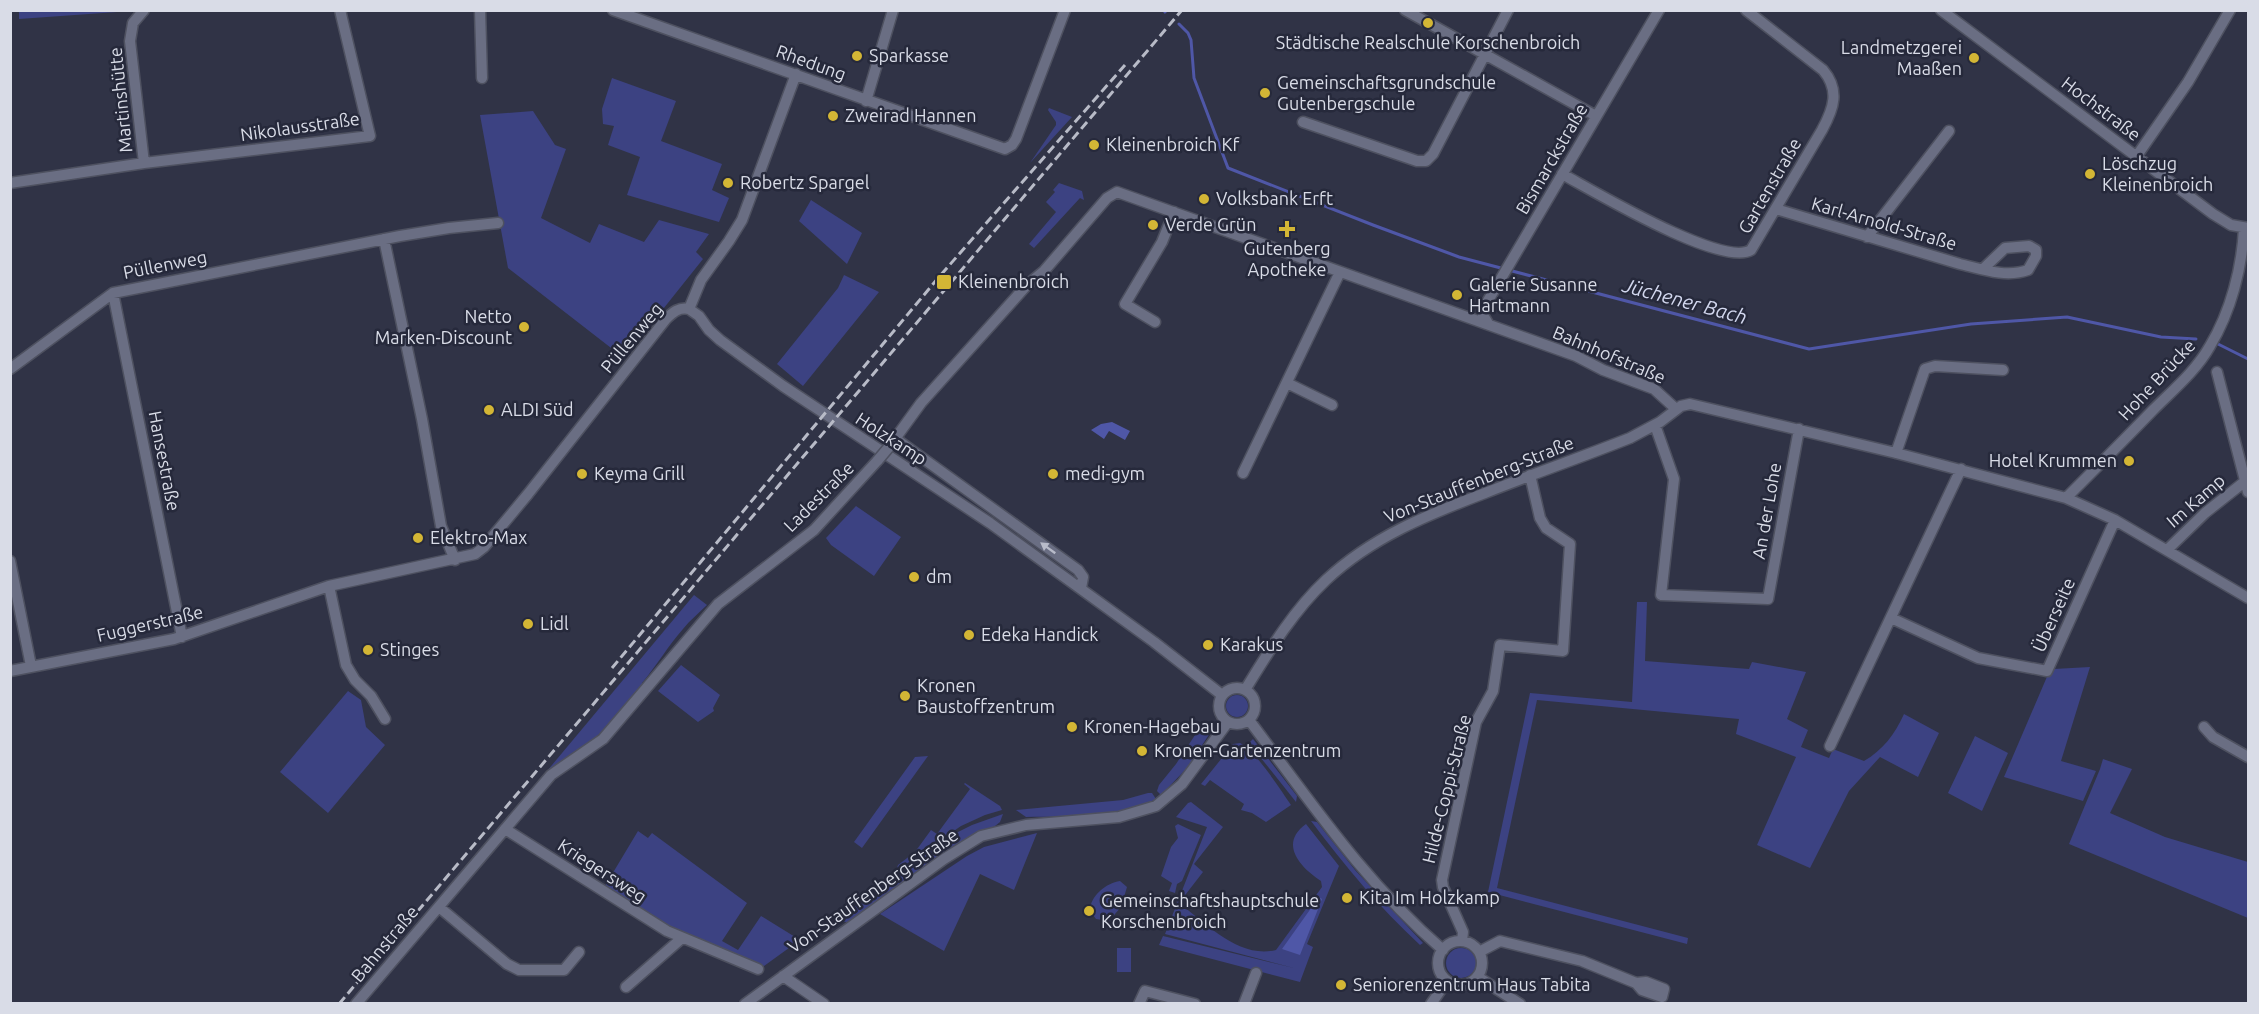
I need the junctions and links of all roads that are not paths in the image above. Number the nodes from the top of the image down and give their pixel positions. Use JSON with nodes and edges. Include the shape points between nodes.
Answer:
{"nodes":[{"id":1,"x":144,"y":10,"type":"edge"},
{"id":2,"x":340,"y":10,"type":"edge"},
{"id":3,"x":480,"y":10,"type":"edge"},
{"id":4,"x":893,"y":10,"type":"edge"},
{"id":5,"x":1065,"y":10,"type":"edge"},
{"id":6,"x":1405,"y":10,"type":"edge"},
{"id":7,"x":1508,"y":10,"type":"edge"},
{"id":8,"x":1659,"y":10,"type":"edge"},
{"id":9,"x":1746,"y":10,"type":"edge"},
{"id":10,"x":1941,"y":10,"type":"edge"},
{"id":11,"x":2230,"y":10,"type":"edge"},
{"id":12,"x":614,"y":11,"type":"edge"},
{"id":13,"x":1485,"y":55,"type":"junction"},
{"id":14,"x":796,"y":74,"type":"junction"},
{"id":15,"x":482,"y":78,"type":"dead end"},
{"id":16,"x":866,"y":101,"type":"junction"},
{"id":17,"x":1596,"y":116,"type":"junction"},
{"id":18,"x":1303,"y":122,"type":"dead end"},
{"id":19,"x":1949,"y":131,"type":"dead end"},
{"id":20,"x":2136,"y":157,"type":"junction"},
{"id":21,"x":144,"y":163,"type":"junction"},
{"id":22,"x":1562,"y":174,"type":"junction"},
{"id":23,"x":10,"y":183,"type":"edge"},
{"id":24,"x":1112,"y":194,"type":"joint"},
{"id":25,"x":1776,"y":209,"type":"junction"},
{"id":26,"x":1174,"y":212,"type":"junction"},
{"id":27,"x":498,"y":223,"type":"dead end"},
{"id":28,"x":2246,"y":228,"type":"edge"},
{"id":29,"x":1868,"y":237,"type":"junction"},
{"id":30,"x":384,"y":239,"type":"junction"},
{"id":31,"x":1983,"y":269,"type":"junction"},
{"id":32,"x":1340,"y":273,"type":"junction"},
{"id":33,"x":113,"y":292,"type":"junction"},
{"id":34,"x":690,"y":309,"type":"junction"},
{"id":35,"x":1155,"y":322,"type":"dead end"},
{"id":36,"x":1489,"y":325,"type":"junction"},
{"id":37,"x":10,"y":369,"type":"edge"},
{"id":38,"x":2003,"y":370,"type":"dead end"},
{"id":39,"x":2217,"y":372,"type":"dead end"},
{"id":40,"x":1287,"y":383,"type":"junction"},
{"id":41,"x":1332,"y":405,"type":"dead end"},
{"id":42,"x":1676,"y":409,"type":"junction"},
{"id":43,"x":1655,"y":425,"type":"junction"},
{"id":44,"x":1799,"y":429,"type":"junction"},
{"id":45,"x":893,"y":443,"type":"junction"},
{"id":46,"x":1896,"y":453,"type":"junction"},
{"id":47,"x":1961,"y":469,"type":"junction"},
{"id":48,"x":1243,"y":474,"type":"dead end"},
{"id":49,"x":1530,"y":475,"type":"junction"},
{"id":50,"x":2248,"y":484,"type":"edge"},
{"id":51,"x":2066,"y":498,"type":"junction"},
{"id":52,"x":2115,"y":520,"type":"junction"},
{"id":53,"x":2167,"y":550,"type":"junction"},
{"id":54,"x":455,"y":560,"type":"junction"},
{"id":55,"x":10,"y":561,"type":"edge"},
{"id":56,"x":329,"y":586,"type":"junction"},
{"id":57,"x":1082,"y":588,"type":"junction"},
{"id":58,"x":2248,"y":598,"type":"edge"},
{"id":59,"x":1891,"y":618,"type":"junction"},
{"id":60,"x":182,"y":637,"type":"junction"},
{"id":61,"x":32,"y":666,"type":"junction"},
{"id":62,"x":10,"y":671,"type":"edge"},
{"id":63,"x":1245,"y":690,"type":"junction"},
{"id":64,"x":1222,"y":694,"type":"junction"},
{"id":65,"x":385,"y":719,"type":"dead end"},
{"id":66,"x":1249,"y":720,"type":"junction"},
{"id":67,"x":1228,"y":722,"type":"junction"},
{"id":68,"x":2204,"y":728,"type":"dead end"},
{"id":69,"x":1830,"y":746,"type":"dead end"},
{"id":70,"x":2248,"y":757,"type":"edge"},
{"id":71,"x":505,"y":829,"type":"junction"},
{"id":72,"x":439,"y":907,"type":"junction"},
{"id":73,"x":682,"y":938,"type":"junction"},
{"id":74,"x":1462,"y":941,"type":"junction"},
{"id":75,"x":1443,"y":950,"type":"junction"},
{"id":76,"x":579,"y":952,"type":"dead end"},
{"id":77,"x":1479,"y":952,"type":"junction"},
{"id":78,"x":758,"y":969,"type":"dead end"},
{"id":79,"x":1256,"y":973,"type":"dead end"},
{"id":80,"x":783,"y":976,"type":"junction"},
{"id":81,"x":1478,"y":976,"type":"junction"},
{"id":82,"x":1447,"y":981,"type":"junction"},
{"id":83,"x":1635,"y":983,"type":"dead end"},
{"id":84,"x":626,"y":987,"type":"dead end"},
{"id":85,"x":356,"y":1004,"type":"edge"},
{"id":86,"x":745,"y":1004,"type":"edge"},
{"id":87,"x":824,"y":1004,"type":"edge"},
{"id":88,"x":1139,"y":1004,"type":"edge"},
{"id":89,"x":1195,"y":1004,"type":"edge"},
{"id":90,"x":1244,"y":1004,"type":"edge"},
{"id":91,"x":1431,"y":1004,"type":"edge"},
{"id":92,"x":1520,"y":1004,"type":"edge"}],
"edges":[{"from":1,"to":21,"type":"street","name":"Martinshütte","via":[[130,34]]},
{"from":2,"to":21,"type":"street","name":"Nikolausstraße","via":[[370,136]]},
{"from":3,"to":15,"type":"street"},
{"from":4,"to":16,"type":"street"},
{"from":5,"to":16,"type":"street","name":"Rhedung","via":[[1016,139],[1009,148],[998,148]]},
{"from":6,"to":13,"type":"street"},
{"from":7,"to":13,"type":"street"},
{"from":8,"to":17,"type":"street","name":"Bismarckstraße"},
{"from":9,"to":25,"type":"street","name":"Gartenstraße","via":[[1815,63],[1828,77],[1834,92],[1829,117]]},
{"from":10,"to":20,"type":"street","name":"Hochstraße"},
{"from":11,"to":20,"type":"street","via":[[2188,82]]},
{"from":12,"to":14,"type":"street","name":"Rhedung"},
{"from":13,"to":17,"type":"street"},
{"from":13,"to":18,"type":"street","via":[[1426,161]]},
{"from":14,"to":16,"type":"street","name":"Rhedung"},
{"from":14,"to":34,"type":"street","name":"Püllenweg","via":[[742,220],[700,280]]},
{"from":17,"to":22,"type":"street","name":"Bismarckstraße"},
{"from":19,"to":29,"type":"street"},
{"from":20,"to":28,"type":"street","name":"Hochstraße","via":[[2219,219]]},
{"from":21,"to":23,"type":"street","name":"Martinshütte"},
{"from":22,"to":25,"type":"street","name":"Gartenstraße","via":[[1675,235],[1734,253],[1751,250]]},
{"from":22,"to":36,"type":"street","name":"Bismarckstraße","via":[[1483,311]]},
{"from":24,"to":26,"type":"street","name":"Bahnhofstraße","via":[[1120,193]]},
{"from":24,"to":45,"type":"street","name":"Ladestraße","via":[[921,403]]},
{"from":25,"to":29,"type":"street","name":"Karl-Arnold-Straße"},
{"from":26,"to":32,"type":"street","name":"Bahnhofstraße"},
{"from":26,"to":35,"type":"street","via":[[1162,242],[1125,304]]},
{"from":27,"to":30,"type":"street","name":"Püllenweg"},
{"from":28,"to":51,"type":"street","name":"Hohe Brücke","via":[[2232,296],[2206,352]]},
{"from":29,"to":31,"type":"street","name":"Karl-Arnold-Straße"},
{"from":30,"to":33,"type":"street","name":"Püllenweg"},
{"from":30,"to":54,"type":"street","via":[[441,526]]},
{"from":31,"to":31,"type":"street","name":"Karl-Arnold-Straße","via":[[2025,272],[2032,266],[2036,250],[2029,246],[2005,248]]},
{"from":32,"to":36,"type":"street","name":"Bahnhofstraße"},
{"from":32,"to":40,"type":"street"},
{"from":33,"to":37,"type":"street","name":"Püllenweg"},
{"from":33,"to":60,"type":"street","name":"Hansestraße"},
{"from":34,"to":54,"type":"street","name":"Püllenweg","via":[[677,310],[666,319],[484,547]]},
{"from":34,"to":57,"type":"street","name":"Holzkamp","via":[[720,340],[783,386]]},
{"from":36,"to":42,"type":"street","name":"Bahnhofstraße","via":[[1651,387]]},
{"from":38,"to":46,"type":"street","via":[[1935,366],[1925,369]]},
{"from":39,"to":50,"type":"street"},
{"from":40,"to":41,"type":"street"},
{"from":40,"to":48,"type":"street"},
{"from":42,"to":43,"type":"street","name":"Von-Stauffenberg-Straße"},
{"from":42,"to":44,"type":"street","name":"Bahnhofstraße","via":[[1696,404]]},
{"from":43,"to":44,"type":"street","name":"An der Lohe","via":[[1674,479],[1661,595],[1768,599]]},
{"from":43,"to":49,"type":"street","name":"Von-Stauffenberg-Straße"},
{"from":44,"to":46,"type":"street","name":"Bahnhofstraße"},
{"from":57,"to":45,"type":"street","name":"Holzkamp","one_way":true,"via":[[1083,577],[1078,570]]},
{"from":45,"to":71,"type":"street","name":"Ladestraße","bridge":true,"via":[[814,530],[718,604],[603,739],[555,771]]},
{"from":46,"to":47,"type":"street","name":"Bahnhofstraße"},
{"from":47,"to":51,"type":"street","name":"Bahnhofstraße"},
{"from":47,"to":59,"type":"street"},
{"from":49,"to":63,"type":"street","name":"Von-Stauffenberg-Straße","via":[[1406,525],[1350,560],[1295,614]]},
{"from":49,"to":74,"type":"street","name":"Hilde-Coppi-Straße","via":[[1545,528],[1570,544],[1563,651],[1500,645],[1493,691],[1476,722],[1442,880]]},
{"from":50,"to":53,"type":"street","name":"Im Kamp","via":[[2205,513]]},
{"from":51,"to":52,"type":"street","name":"Bahnhofstraße"},
{"from":52,"to":53,"type":"street","name":"Bahnhofstraße"},
{"from":52,"to":59,"type":"street","name":"Überseite","via":[[2047,671],[1978,658]]},
{"from":53,"to":58,"type":"street","name":"Bahnhofstraße"},
{"from":54,"to":56,"type":"street","name":"Püllenweg"},
{"from":55,"to":61,"type":"street"},
{"from":56,"to":60,"type":"street","name":"Fuggerstraße"},
{"from":56,"to":65,"type":"street","via":[[346,665]]},
{"from":57,"to":64,"type":"street","name":"Holzkamp"},
{"from":59,"to":69,"type":"street"},
{"from":60,"to":61,"type":"street","name":"Fuggerstraße"},
{"from":61,"to":62,"type":"street","name":"Fuggerstraße"},
{"from":63,"to":64,"type":"street","via":[[1235,688]]},
{"from":63,"to":66,"type":"street","via":[[1255,704]]},
{"from":64,"to":67,"type":"street","via":[[1218,704],[1220,715]]},
{"from":66,"to":67,"type":"street"},
{"from":66,"to":75,"type":"street","via":[[1364,872]]},
{"from":67,"to":80,"type":"street","name":"Von-Stauffenberg-Straße","via":[[1182,784],[1153,807],[1119,817],[1026,825],[981,836]]},
{"from":68,"to":70,"type":"street"},
{"from":71,"to":72,"type":"street","name":"Bahnstraße"},
{"from":71,"to":73,"type":"street","name":"Kriegersweg"},
{"from":72,"to":76,"type":"street","name":"Bahnstraße","via":[[516,970],[564,969]]},
{"from":72,"to":85,"type":"street","name":"Bahnstraße"},
{"from":73,"to":78,"type":"street","name":"Kriegersweg"},
{"from":73,"to":84,"type":"street"},
{"from":74,"to":75,"type":"street"},
{"from":74,"to":77,"type":"street"},
{"from":75,"to":82,"type":"street","via":[[1438,962]]},
{"from":77,"to":81,"type":"street","via":[[1482,965]]},
{"from":77,"to":83,"type":"street","via":[[1500,941],[1576,959]]},
{"from":79,"to":90,"type":"street"},
{"from":80,"to":86,"type":"street","name":"Von-Stauffenberg-Straße"},
{"from":80,"to":87,"type":"street"},
{"from":81,"to":82,"type":"street","via":[[1463,985]]},
{"from":81,"to":92,"type":"street"},
{"from":82,"to":91,"type":"street"},
{"from":88,"to":89,"type":"street","via":[[1145,991]]}]}
